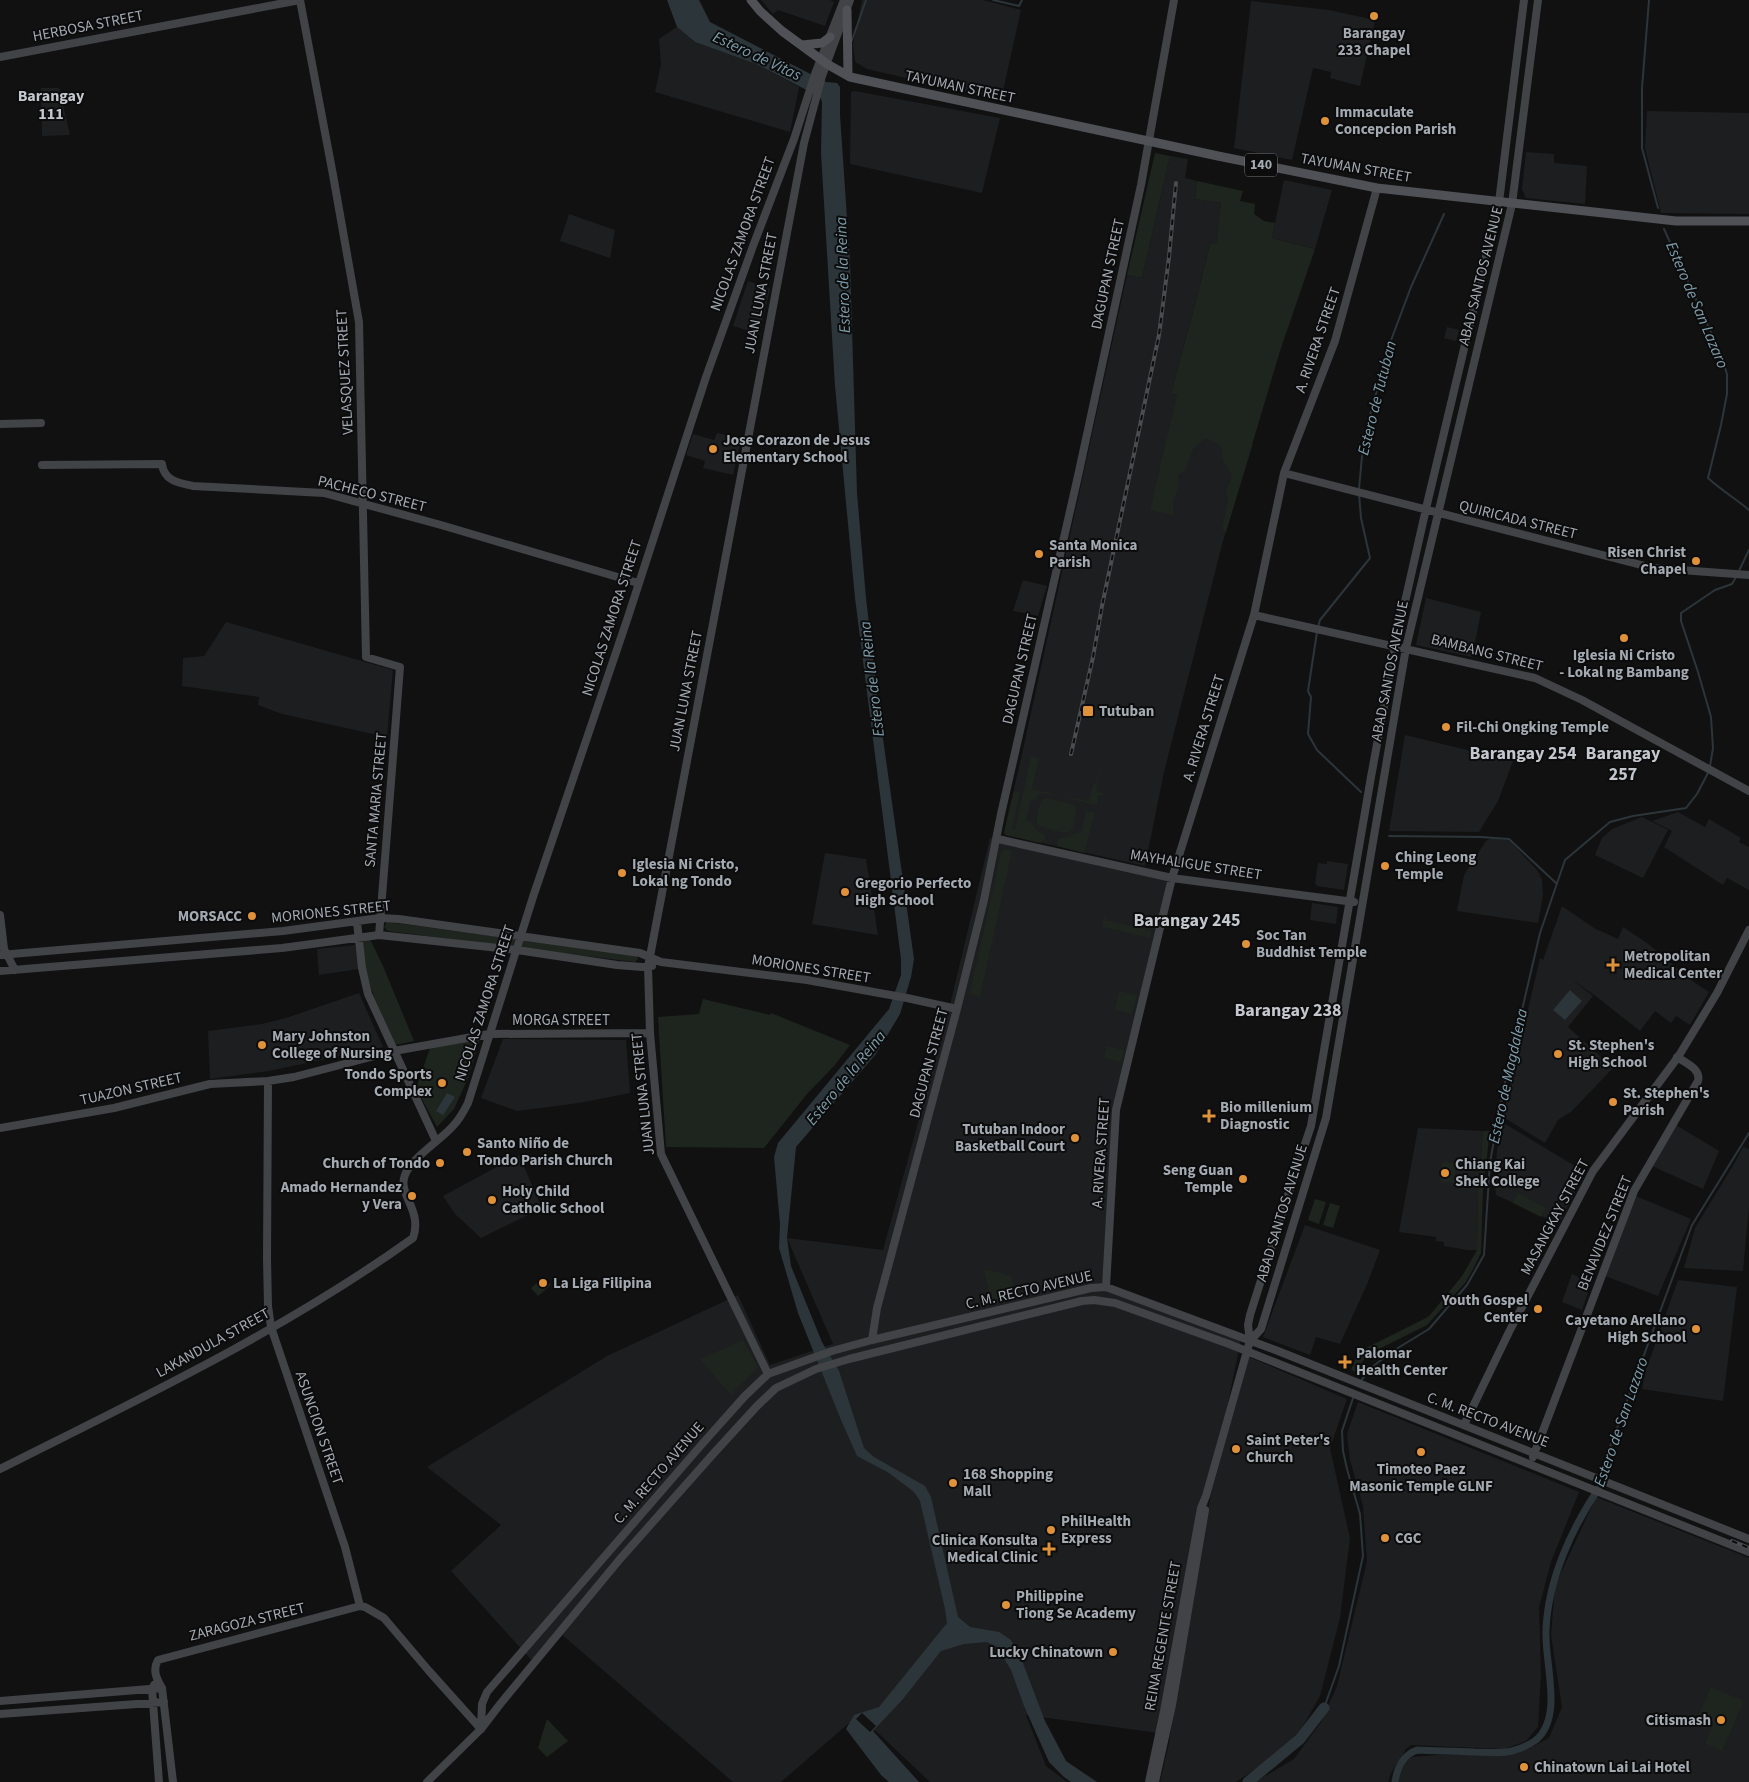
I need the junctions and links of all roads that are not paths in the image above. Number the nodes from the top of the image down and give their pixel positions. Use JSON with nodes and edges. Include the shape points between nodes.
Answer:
{"nodes":[{"id":1,"x":300,"y":0,"type":"edge"},
{"id":2,"x":751,"y":0,"type":"edge"},
{"id":3,"x":844,"y":0,"type":"edge"},
{"id":4,"x":850,"y":0,"type":"edge"},
{"id":5,"x":1174,"y":0,"type":"edge"},
{"id":6,"x":1524,"y":0,"type":"edge"},
{"id":7,"x":1538,"y":0,"type":"edge"},
{"id":8,"x":847,"y":10,"type":"junction"},
{"id":9,"x":830,"y":37,"type":"junction"},
{"id":10,"x":802,"y":45,"type":"junction"},
{"id":11,"x":0,"y":57,"type":"edge"},
{"id":12,"x":824,"y":62,"type":"junction"},
{"id":13,"x":848,"y":75,"type":"junction"},
{"id":14,"x":813,"y":95,"type":"junction"},
{"id":15,"x":1150,"y":141,"type":"junction"},
{"id":16,"x":1377,"y":188,"type":"junction"},
{"id":17,"x":1499,"y":202,"type":"junction"},
{"id":18,"x":1512,"y":204,"type":"junction"},
{"id":19,"x":1749,"y":221,"type":"edge"},
{"id":20,"x":41,"y":423,"type":"dead end"},
{"id":21,"x":0,"y":424,"type":"edge"},
{"id":22,"x":42,"y":465,"type":"dead end"},
{"id":23,"x":1284,"y":474,"type":"junction"},
{"id":24,"x":363,"y":504,"type":"junction"},
{"id":25,"x":1426,"y":510,"type":"junction"},
{"id":26,"x":1438,"y":513,"type":"junction"},
{"id":27,"x":1741,"y":575,"type":"edge"},
{"id":28,"x":638,"y":583,"type":"junction"},
{"id":29,"x":1254,"y":614,"type":"junction"},
{"id":30,"x":1395,"y":646,"type":"junction"},
{"id":31,"x":1406,"y":648,"type":"junction"},
{"id":32,"x":400,"y":667,"type":"joint"},
{"id":33,"x":1749,"y":791,"type":"edge"},
{"id":34,"x":998,"y":838,"type":"junction"},
{"id":35,"x":1172,"y":878,"type":"junction"},
{"id":36,"x":1350,"y":901,"type":"junction"},
{"id":37,"x":1363,"y":903,"type":"junction"},
{"id":38,"x":0,"y":915,"type":"edge"},
{"id":39,"x":380,"y":918,"type":"junction"},
{"id":40,"x":357,"y":922,"type":"junction"},
{"id":41,"x":1749,"y":930,"type":"edge"},
{"id":42,"x":379,"y":935,"type":"junction"},
{"id":43,"x":521,"y":936,"type":"junction"},
{"id":44,"x":359,"y":937,"type":"junction"},
{"id":45,"x":517,"y":950,"type":"junction"},
{"id":46,"x":3,"y":955,"type":"edge"},
{"id":47,"x":650,"y":957,"type":"junction"},
{"id":48,"x":660,"y":962,"type":"junction"},
{"id":49,"x":648,"y":967,"type":"junction"},
{"id":50,"x":15,"y":970,"type":"junction"},
{"id":51,"x":0,"y":971,"type":"edge"},
{"id":52,"x":957,"y":1009,"type":"junction"},
{"id":53,"x":650,"y":1033,"type":"junction"},
{"id":54,"x":489,"y":1034,"type":"junction"},
{"id":55,"x":394,"y":1051,"type":"junction"},
{"id":56,"x":1678,"y":1057,"type":"junction"},
{"id":57,"x":268,"y":1081,"type":"junction"},
{"id":58,"x":0,"y":1128,"type":"edge"},
{"id":59,"x":436,"y":1141,"type":"junction"},
{"id":60,"x":416,"y":1218,"type":"joint"},
{"id":61,"x":1106,"y":1287,"type":"junction"},
{"id":62,"x":271,"y":1327,"type":"junction"},
{"id":63,"x":872,"y":1340,"type":"junction"},
{"id":64,"x":1250,"y":1341,"type":"junction"},
{"id":65,"x":1247,"y":1351,"type":"junction"},
{"id":66,"x":768,"y":1374,"type":"junction"},
{"id":67,"x":1464,"y":1425,"type":"junction"},
{"id":68,"x":1535,"y":1453,"type":"junction"},
{"id":69,"x":1530,"y":1464,"type":"junction"},
{"id":70,"x":0,"y":1469,"type":"edge"},
{"id":71,"x":1206,"y":1496,"type":"junction"},
{"id":72,"x":1749,"y":1539,"type":"edge"},
{"id":73,"x":1749,"y":1552,"type":"edge"},
{"id":74,"x":360,"y":1606,"type":"junction"},
{"id":75,"x":156,"y":1678,"type":"junction"},
{"id":76,"x":162,"y":1688,"type":"junction"},
{"id":77,"x":152,"y":1689,"type":"junction"},
{"id":78,"x":487,"y":1692,"type":"junction"},
{"id":79,"x":0,"y":1701,"type":"edge"},
{"id":80,"x":153,"y":1702,"type":"junction"},
{"id":81,"x":164,"y":1702,"type":"junction"},
{"id":82,"x":501,"y":1703,"type":"junction"},
{"id":83,"x":0,"y":1714,"type":"edge"},
{"id":84,"x":481,"y":1729,"type":"junction"},
{"id":85,"x":159,"y":1782,"type":"edge"},
{"id":86,"x":173,"y":1782,"type":"edge"},
{"id":87,"x":427,"y":1782,"type":"edge"},
{"id":88,"x":1149,"y":1782,"type":"edge"},
{"id":89,"x":1155,"y":1782,"type":"edge"}],
"edges":[{"from":1,"to":11,"type":"street","name":"HERBOSA STREET"},
{"from":1,"to":24,"type":"street","name":"VELASQUEZ STREET","via":[[359,322]]},
{"from":2,"to":10,"type":"main road","number":"140","via":[[782,31]]},
{"from":3,"to":9,"type":"street"},
{"from":4,"to":8,"type":"street"},
{"from":5,"to":15,"type":"street","name":"DAGUPAN STREET"},
{"from":6,"to":17,"type":"street","name":"ABAD SANTOS AVENUE"},
{"from":7,"to":18,"type":"street","name":"ABAD SANTOS AVENUE"},
{"from":8,"to":12,"type":"street"},
{"from":8,"to":13,"type":"main road"},
{"from":9,"to":10,"type":"main road","via":[[822,43]]},
{"from":9,"to":12,"type":"street"},
{"from":10,"to":12,"type":"main road","number":"140"},
{"from":12,"to":13,"type":"main road","name":"TAYUMAN STREET","number":"140"},
{"from":12,"to":14,"type":"street","name":"JUAN LUNA STREET"},
{"from":13,"to":15,"type":"main road","name":"TAYUMAN STREET","number":"140"},
{"from":14,"to":28,"type":"street","name":"NICOLAS ZAMORA STREET","via":[[709,368]]},
{"from":14,"to":47,"type":"street","name":"JUAN LUNA STREET"},
{"from":15,"to":16,"type":"main road","name":"TAYUMAN STREET","number":"140"},
{"from":15,"to":34,"type":"street","name":"DAGUPAN STREET"},
{"from":16,"to":17,"type":"main road","name":"TAYUMAN STREET","number":"140"},
{"from":16,"to":23,"type":"street","name":"A. RIVERA STREET","via":[[1335,341]]},
{"from":17,"to":18,"type":"main road","name":"TAYUMAN STREET","number":"140"},
{"from":17,"to":25,"type":"street","name":"ABAD SANTOS AVENUE"},
{"from":18,"to":19,"type":"main road","name":"TAYUMAN STREET","number":"140","via":[[1676,222]]},
{"from":18,"to":26,"type":"street","name":"ABAD SANTOS AVENUE"},
{"from":20,"to":21,"type":"street"},
{"from":22,"to":24,"type":"street","name":"PACHECO STREET","via":[[162,464],[174,482],[193,486],[324,493]]},
{"from":23,"to":25,"type":"street","name":"QUIRICADA STREET"},
{"from":23,"to":29,"type":"street","name":"A. RIVERA STREET"},
{"from":24,"to":28,"type":"street","name":"PACHECO STREET"},
{"from":24,"to":32,"type":"street","name":"VELASQUEZ STREET","via":[[366,658]]},
{"from":25,"to":26,"type":"street","name":"QUIRICADA STREET"},
{"from":25,"to":30,"type":"street","name":"ABAD SANTOS AVENUE"},
{"from":26,"to":27,"type":"street","name":"QUIRICADA STREET","via":[[1653,568]]},
{"from":26,"to":31,"type":"street","name":"ABAD SANTOS AVENUE"},
{"from":28,"to":43,"type":"street","name":"NICOLAS ZAMORA STREET"},
{"from":29,"to":30,"type":"street","name":"BAMBANG STREET"},
{"from":29,"to":35,"type":"street","name":"A. RIVERA STREET"},
{"from":30,"to":31,"type":"street","name":"BAMBANG STREET"},
{"from":30,"to":36,"type":"street","name":"ABAD SANTOS AVENUE"},
{"from":31,"to":33,"type":"street","name":"BAMBANG STREET","via":[[1544,681]]},
{"from":31,"to":37,"type":"street","name":"ABAD SANTOS AVENUE"},
{"from":32,"to":39,"type":"street","name":"SANTA MARIA STREET"},
{"from":34,"to":35,"type":"street","name":"MAYHALIGUE STREET"},
{"from":34,"to":52,"type":"street","name":"DAGUPAN STREET"},
{"from":35,"to":36,"type":"street","name":"MAYHALIGUE STREET"},
{"from":35,"to":61,"type":"street","name":"A. RIVERA STREET","via":[[1116,1110]]},
{"from":36,"to":37,"type":"street","name":"MAYHALIGUE STREET"},
{"from":36,"to":64,"type":"street","name":"ABAD SANTOS AVENUE","via":[[1311,1126],[1250,1315]]},
{"from":37,"to":64,"type":"street","name":"ABAD SANTOS AVENUE","via":[[1326,1118],[1261,1329]]},
{"from":38,"to":46,"type":"street"},
{"from":39,"to":40,"type":"street","name":"MORIONES STREET"},
{"from":39,"to":42,"type":"street","name":"SANTA MARIA STREET"},
{"from":39,"to":43,"type":"street","name":"MORIONES STREET"},
{"from":40,"to":44,"type":"street"},
{"from":40,"to":46,"type":"street","name":"MORIONES STREET"},
{"from":41,"to":56,"type":"street","name":"MASANGKAY STREET","via":[[1717,993]]},
{"from":42,"to":44,"type":"street","name":"MORIONES STREET"},
{"from":42,"to":45,"type":"street","name":"MORIONES STREET"},
{"from":43,"to":45,"type":"street","name":"NICOLAS ZAMORA STREET"},
{"from":43,"to":47,"type":"street","name":"MORIONES STREET"},
{"from":44,"to":50,"type":"street","name":"MORIONES STREET","via":[[282,948]]},
{"from":44,"to":55,"type":"street","via":[[364,982]]},
{"from":45,"to":49,"type":"street","name":"MORIONES STREET"},
{"from":45,"to":54,"type":"street","name":"NICOLAS ZAMORA STREET"},
{"from":46,"to":50,"type":"street"},
{"from":47,"to":48,"type":"street","name":"MORIONES STREET"},
{"from":47,"to":49,"type":"street","name":"JUAN LUNA STREET"},
{"from":48,"to":49,"type":"street","name":"MORIONES STREET"},
{"from":48,"to":52,"type":"street","name":"MORIONES STREET","via":[[807,980]]},
{"from":49,"to":53,"type":"street","name":"JUAN LUNA STREET"},
{"from":50,"to":51,"type":"street","name":"MORIONES STREET"},
{"from":52,"to":63,"type":"street","name":"DAGUPAN STREET","via":[[877,1308]]},
{"from":53,"to":54,"type":"street","name":"MORGA STREET"},
{"from":53,"to":66,"type":"street","name":"JUAN LUNA STREET","via":[[662,1154]]},
{"from":54,"to":55,"type":"street","name":"MORGA STREET"},
{"from":54,"to":59,"type":"street","name":"NICOLAS ZAMORA STREET","via":[[468,1103],[452,1127]]},
{"from":55,"to":57,"type":"street","name":"MORGA STREET"},
{"from":55,"to":59,"type":"street"},
{"from":56,"to":67,"type":"street","name":"MASANGKAY STREET","via":[[1592,1172]]},
{"from":56,"to":68,"type":"street","name":"BENAVIDEZ STREET","via":[[1698,1071],[1698,1081],[1634,1191]]},
{"from":57,"to":58,"type":"street","name":"TUAZON STREET","via":[[210,1084],[78,1116]]},
{"from":57,"to":62,"type":"street","name":"ASUNCION STREET","via":[[268,1306]]},
{"from":59,"to":60,"type":"street","name":"NICOLAS ZAMORA STREET","via":[[409,1169],[403,1182]]},
{"from":60,"to":62,"type":"street","name":"LAKANDULA STREET","via":[[413,1238]]},
{"from":61,"to":63,"type":"street","name":"C. M. RECTO AVENUE"},
{"from":61,"to":64,"type":"street","name":"C. M. RECTO AVENUE"},
{"from":62,"to":70,"type":"street","name":"LAKANDULA STREET","via":[[198,1369]]},
{"from":62,"to":74,"type":"street","name":"ASUNCION STREET","via":[[345,1547]]},
{"from":63,"to":66,"type":"street","name":"C. M. RECTO AVENUE"},
{"from":64,"to":65,"type":"street","name":"ABAD SANTOS AVENUE"},
{"from":64,"to":67,"type":"street","name":"C. M. RECTO AVENUE"},
{"from":65,"to":69,"type":"street","name":"C. M. RECTO AVENUE"},
{"from":65,"to":71,"type":"street","name":"REINA REGENTE STREET"},
{"from":65,"to":82,"type":"street","name":"C. M. RECTO AVENUE","via":[[1115,1303],[1094,1300],[1054,1307],[816,1369],[776,1388],[757,1406],[620,1559]]},
{"from":66,"to":78,"type":"street","name":"C. M. RECTO AVENUE","via":[[703,1443]]},
{"from":67,"to":68,"type":"street","name":"C. M. RECTO AVENUE"},
{"from":68,"to":69,"type":"street","name":"BENAVIDEZ STREET"},
{"from":68,"to":72,"type":"street","name":"C. M. RECTO AVENUE"},
{"from":69,"to":73,"type":"street","name":"C. M. RECTO AVENUE"},
{"from":71,"to":88,"type":"street","name":"REINA REGENTE STREET","via":[[1199,1518]]},
{"from":71,"to":89,"type":"street","name":"REINA REGENTE STREET","via":[[1172,1706]]},
{"from":74,"to":75,"type":"street","name":"ZARAGOZA STREET","via":[[161,1658],[156,1664]]},
{"from":74,"to":84,"type":"street","via":[[384,1618]]},
{"from":75,"to":76,"type":"street"},
{"from":75,"to":77,"type":"street","name":"ZARAGOZA STREET"},
{"from":76,"to":77,"type":"street"},
{"from":76,"to":81,"type":"street"},
{"from":77,"to":79,"type":"street"},
{"from":77,"to":80,"type":"street","name":"ZARAGOZA STREET"},
{"from":78,"to":82,"type":"street","via":[[489,1703]]},
{"from":78,"to":84,"type":"street","name":"C. M. RECTO AVENUE","via":[[482,1704]]},
{"from":80,"to":81,"type":"street"},
{"from":80,"to":83,"type":"street"},
{"from":80,"to":85,"type":"street","name":"ZARAGOZA STREET"},
{"from":81,"to":86,"type":"street"},
{"from":82,"to":84,"type":"street","name":"C. M. RECTO AVENUE"},
{"from":84,"to":87,"type":"street","name":"C. M. RECTO AVENUE"}]}
